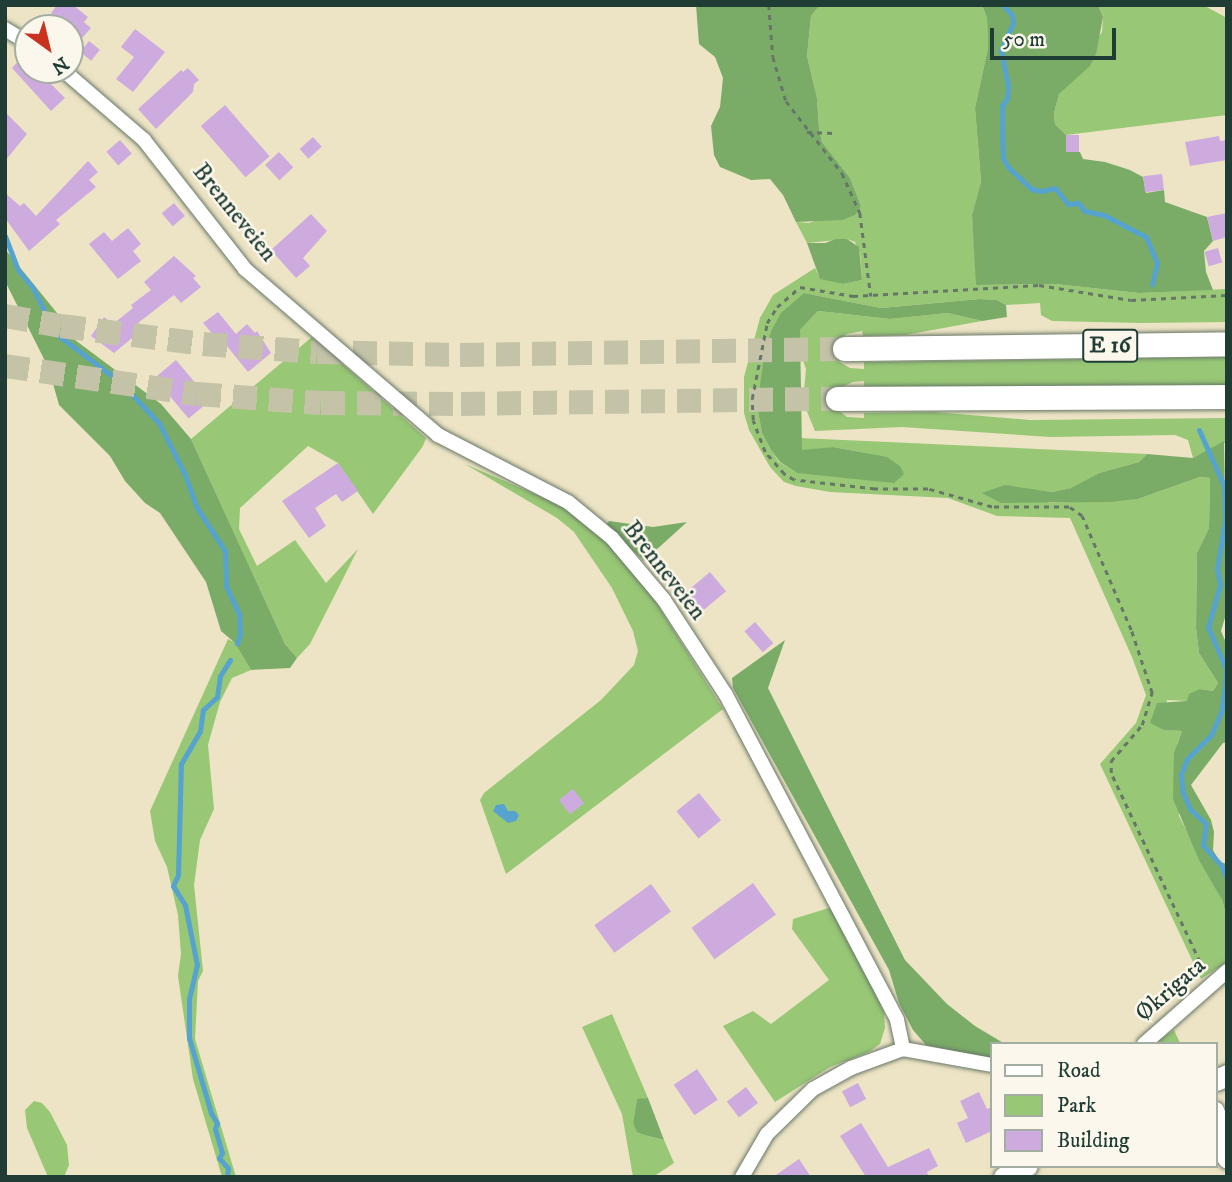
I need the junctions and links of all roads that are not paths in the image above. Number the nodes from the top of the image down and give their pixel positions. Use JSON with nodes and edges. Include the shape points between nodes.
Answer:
{"nodes":[{"id":1,"x":81,"y":84,"type":"edge"},
{"id":2,"x":1227,"y":344,"type":"edge"},
{"id":3,"x":845,"y":349,"type":"tunnel mouth"},
{"id":4,"x":1227,"y":397,"type":"edge"},
{"id":5,"x":1183,"y":398,"type":"junction"},
{"id":6,"x":838,"y":399,"type":"tunnel mouth"},
{"id":7,"x":1227,"y":409,"type":"edge"},
{"id":8,"x":1227,"y":971,"type":"edge"},
{"id":9,"x":1146,"y":1042,"type":"edge"},
{"id":10,"x":902,"y":1049,"type":"junction"},
{"id":11,"x":990,"y":1065,"type":"edge"},
{"id":12,"x":1218,"y":1116,"type":"edge"},
{"id":13,"x":1227,"y":1141,"type":"edge"},
{"id":14,"x":1023,"y":1168,"type":"edge"},
{"id":15,"x":742,"y":1177,"type":"edge"},
{"id":16,"x":1004,"y":1177,"type":"edge"}],
"edges":[{"from":1,"to":10,"type":"street","name":"Brenneveien","via":[[144,139],[245,269],[438,435],[568,502],[627,555],[664,600],[726,695],[897,1020]]},
{"from":2,"to":3,"type":"highway","number":"E 16"},
{"from":4,"to":5,"type":"highway","number":"E 16"},
{"from":5,"to":6,"type":"highway","number":"E 16"},
{"from":5,"to":7,"type":"highway","number":"E 16"},
{"from":8,"to":9,"type":"street","name":"Økrigata"},
{"from":10,"to":11,"type":"street"},
{"from":10,"to":15,"type":"street","via":[[813,1088],[766,1134]]},
{"from":12,"to":13,"type":"street"},
{"from":14,"to":16,"type":"main road"}]}
